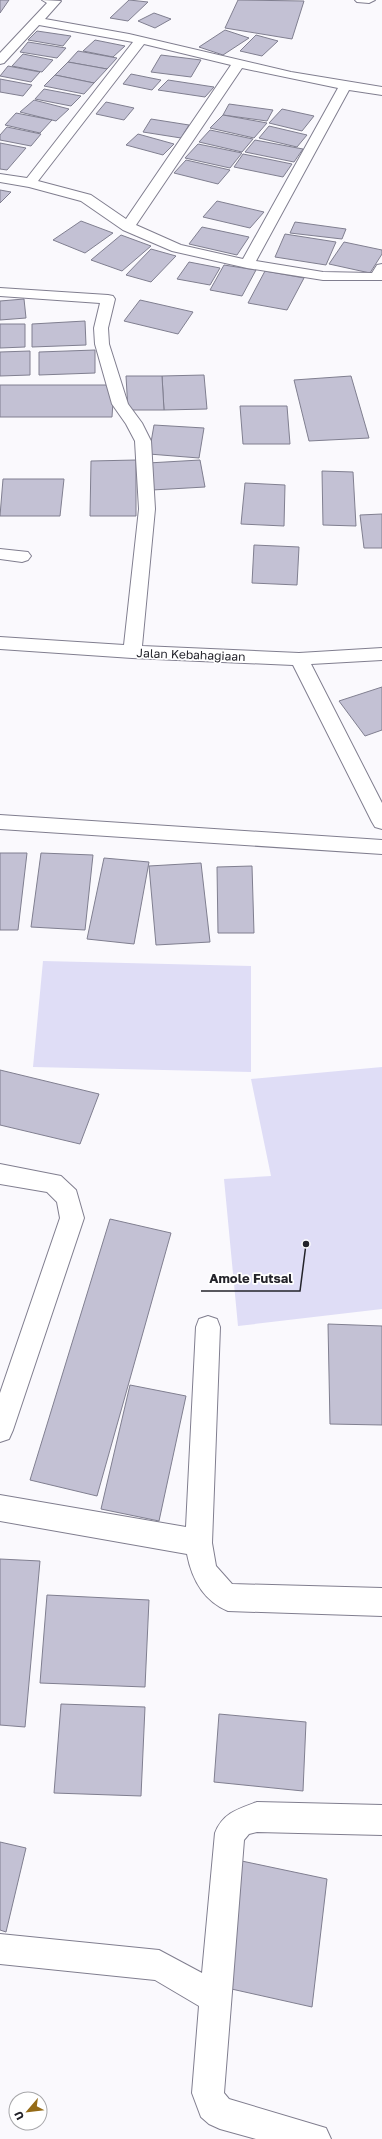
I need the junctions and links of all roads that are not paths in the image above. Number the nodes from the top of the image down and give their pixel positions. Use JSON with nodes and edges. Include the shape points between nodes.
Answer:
{"nodes":[{"id":1,"x":53,"y":0,"type":"edge"},
{"id":2,"x":361,"y":0,"type":"edge"},
{"id":3,"x":369,"y":0,"type":"edge"},
{"id":4,"x":37,"y":21,"type":"junction"},
{"id":5,"x":141,"y":40,"type":"junction"},
{"id":6,"x":2,"y":54,"type":"edge"},
{"id":7,"x":238,"y":64,"type":"junction"},
{"id":8,"x":345,"y":86,"type":"junction"},
{"id":9,"x":382,"y":91,"type":"edge"},
{"id":10,"x":0,"y":178,"type":"edge"},
{"id":11,"x":30,"y":183,"type":"junction"},
{"id":12,"x":128,"y":227,"type":"junction"},
{"id":13,"x":247,"y":264,"type":"junction"},
{"id":14,"x":380,"y":274,"type":"edge"},
{"id":15,"x":0,"y":292,"type":"edge"},
{"id":16,"x":0,"y":554,"type":"edge"},
{"id":17,"x":22,"y":556,"type":"dead end"},
{"id":18,"x":0,"y":643,"type":"edge"},
{"id":19,"x":132,"y":652,"type":"junction"},
{"id":20,"x":382,"y":654,"type":"edge"},
{"id":21,"x":299,"y":659,"type":"junction"},
{"id":22,"x":0,"y":822,"type":"edge"},
{"id":23,"x":382,"y":822,"type":"edge"},
{"id":24,"x":382,"y":847,"type":"edge"},
{"id":25,"x":0,"y":1174,"type":"edge"},
{"id":26,"x":208,"y":1327,"type":"dead end"},
{"id":27,"x":0,"y":1430,"type":"edge"},
{"id":28,"x":0,"y":1508,"type":"edge"},
{"id":29,"x":199,"y":1543,"type":"junction"},
{"id":30,"x":382,"y":1602,"type":"edge"},
{"id":31,"x":382,"y":1820,"type":"edge"},
{"id":32,"x":0,"y":1949,"type":"edge"},
{"id":33,"x":215,"y":1998,"type":"junction"},
{"id":34,"x":315,"y":2139,"type":"edge"}],
"edges":[{"from":1,"to":4,"type":"street"},
{"from":2,"to":3,"type":"street"},
{"from":4,"to":5,"type":"street"},
{"from":4,"to":6,"type":"street"},
{"from":5,"to":7,"type":"street"},
{"from":5,"to":11,"type":"street"},
{"from":7,"to":8,"type":"street"},
{"from":7,"to":12,"type":"street"},
{"from":8,"to":9,"type":"street"},
{"from":8,"to":13,"type":"street"},
{"from":10,"to":11,"type":"street"},
{"from":11,"to":12,"type":"street","via":[[86,198]]},
{"from":12,"to":13,"type":"street","via":[[177,248]]},
{"from":13,"to":14,"type":"street","via":[[323,276]]},
{"from":15,"to":19,"type":"street","via":[[108,299],[101,328],[102,344],[120,404],[143,441],[147,509]]},
{"from":16,"to":17,"type":"street"},
{"from":18,"to":19,"type":"street","name":"Jalan Kebahagiaan"},
{"from":19,"to":21,"type":"street","name":"Jalan Kebahagiaan"},
{"from":20,"to":21,"type":"street","name":"Jalan Kebahagiaan"},
{"from":21,"to":23,"type":"street"},
{"from":22,"to":24,"type":"street"},
{"from":25,"to":27,"type":"street","via":[[53,1183],[68,1197],[72,1218]]},
{"from":26,"to":29,"type":"street"},
{"from":28,"to":29,"type":"street"},
{"from":29,"to":30,"type":"street","via":[[201,1561],[207,1577],[216,1589],[228,1597]]},
{"from":31,"to":33,"type":"street","via":[[257,1817],[240,1823],[230,1833]]},
{"from":32,"to":33,"type":"street","via":[[159,1965]]},
{"from":33,"to":34,"type":"street","via":[[208,2093],[212,2106],[220,2113]]}]}
